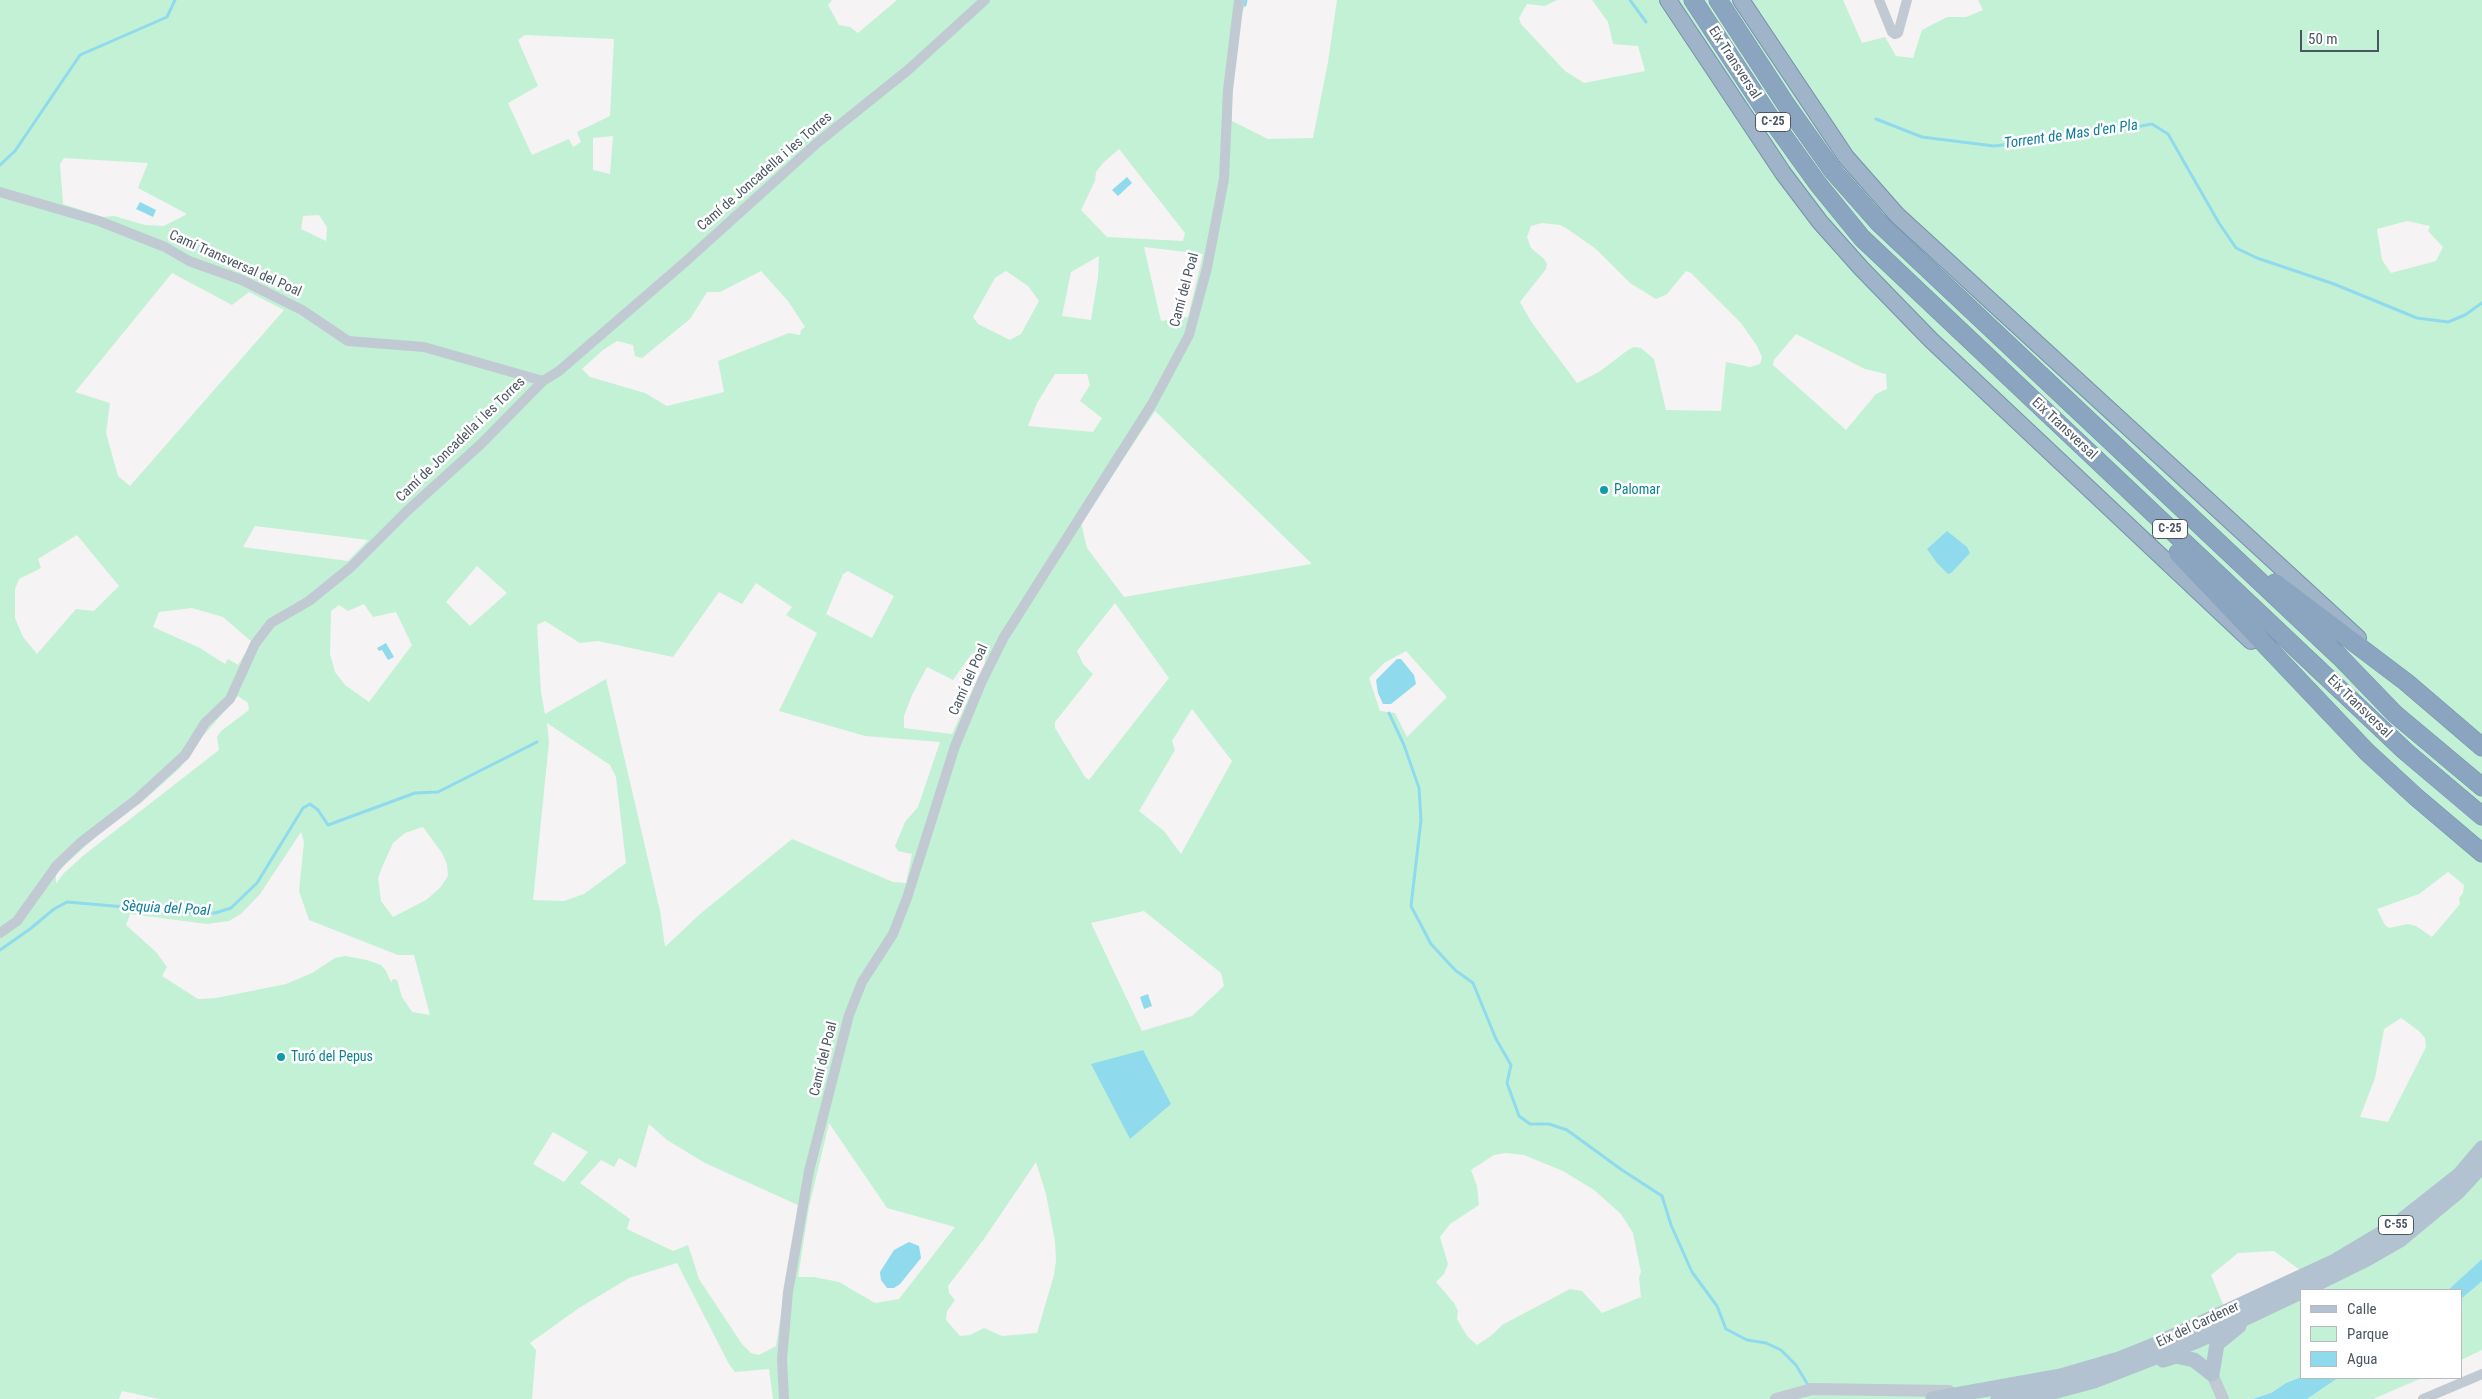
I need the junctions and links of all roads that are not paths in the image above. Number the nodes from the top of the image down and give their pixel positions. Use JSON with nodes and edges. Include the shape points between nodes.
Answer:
{"nodes":[{"id":1,"x":985,"y":0,"type":"edge"},
{"id":2,"x":1239,"y":0,"type":"edge"},
{"id":3,"x":1668,"y":0,"type":"edge"},
{"id":4,"x":1693,"y":0,"type":"edge"},
{"id":5,"x":1718,"y":0,"type":"edge"},
{"id":6,"x":1741,"y":0,"type":"edge"},
{"id":7,"x":1879,"y":0,"type":"edge"},
{"id":8,"x":1907,"y":0,"type":"edge"},
{"id":9,"x":0,"y":192,"type":"edge"},
{"id":10,"x":543,"y":381,"type":"junction"},
{"id":11,"x":2075,"y":440,"type":"junction"},
{"id":12,"x":2201,"y":527,"type":"junction"},
{"id":13,"x":2406,"y":682,"type":"junction"},
{"id":14,"x":2482,"y":748,"type":"edge"},
{"id":15,"x":2367,"y":752,"type":"junction"},
{"id":16,"x":2482,"y":787,"type":"edge"},
{"id":17,"x":2482,"y":816,"type":"edge"},
{"id":18,"x":2478,"y":847,"type":"edge"},
{"id":19,"x":0,"y":932,"type":"edge"},
{"id":20,"x":2482,"y":1148,"type":"edge"},
{"id":21,"x":2482,"y":1166,"type":"edge"},
{"id":22,"x":2300,"y":1287,"type":"edge"},
{"id":23,"x":2262,"y":1310,"type":"junction"},
{"id":24,"x":2197,"y":1341,"type":"junction"},
{"id":25,"x":2098,"y":1365,"type":"junction"},
{"id":26,"x":2133,"y":1367,"type":"junction"},
{"id":27,"x":2212,"y":1372,"type":"junction"},
{"id":28,"x":2482,"y":1374,"type":"edge"},
{"id":29,"x":1805,"y":1395,"type":"edge"},
{"id":30,"x":1988,"y":1397,"type":"edge"},
{"id":31,"x":784,"y":1399,"type":"edge"},
{"id":32,"x":1776,"y":1399,"type":"edge"},
{"id":33,"x":1933,"y":1399,"type":"edge"},
{"id":34,"x":2223,"y":1399,"type":"edge"},
{"id":35,"x":2422,"y":1399,"type":"edge"}],
"edges":[{"from":1,"to":10,"type":"street","name":"Camí de Joncadella i les Torres","via":[[559,371]]},
{"from":2,"to":31,"type":"street","name":"Camí del Poal","via":[[1228,90],[1224,179],[1207,268],[1189,335],[1152,404],[1040,578],[991,663],[955,746],[893,934],[862,982],[849,1015],[809,1171],[788,1292],[782,1359]]},
{"from":3,"to":15,"type":"highway","via":[[1783,172],[1820,222],[1861,268],[1931,340]]},
{"from":4,"to":11,"type":"highway","name":"Eix Transversal","number":"C-25","via":[[1772,121],[1862,238]]},
{"from":5,"to":12,"type":"highway","name":"Eix Transversal","number":"C-25","via":[[1833,171],[1878,222]]},
{"from":6,"to":13,"type":"highway","via":[[1846,157],[1897,215]]},
{"from":7,"to":8,"type":"street","via":[[1895,34]]},
{"from":9,"to":10,"type":"street","name":"Camí Transversal del Poal","via":[[99,221],[189,261],[242,280],[302,310],[348,341],[424,347]]},
{"from":10,"to":19,"type":"street","name":"Camí de Joncadella i les Torres","via":[[351,567],[309,601],[271,623],[255,644],[230,700],[205,723],[185,754],[137,798],[80,843],[48,876],[17,921]]},
{"from":11,"to":15,"type":"highway","via":[[2130,505]]},
{"from":11,"to":17,"type":"highway","name":"Eix Transversal","number":"C-25","via":[[2405,751]]},
{"from":12,"to":13,"type":"highway"},
{"from":12,"to":16,"type":"highway","name":"Eix Transversal","number":"C-25","via":[[2340,657],[2395,714]]},
{"from":13,"to":14,"type":"highway"},
{"from":15,"to":18,"type":"highway"},
{"from":20,"to":22,"type":"main road","name":"Eix del Cardener","number":"C-55","via":[[2460,1175],[2397,1224],[2335,1261]]},
{"from":21,"to":22,"type":"main road","name":"Eix del Cardener","number":"C-55","via":[[2458,1192],[2400,1240],[2367,1259]]},
{"from":22,"to":23,"type":"main road","name":"Eix del Cardener","number":"C-55"},
{"from":22,"to":24,"type":"main road","name":"Eix del Cardener","number":"C-55","via":[[2203,1330]]},
{"from":22,"to":25,"type":"main road","name":"Eix del Cardener","number":"C-55"},
{"from":23,"to":24,"type":"main road","name":"Eix del Cardener","number":"C-55"},
{"from":23,"to":27,"type":"main road","name":"Eix del Cardener","number":"C-55","via":[[2217,1344]]},
{"from":24,"to":25,"type":"main road","name":"Eix del Cardener","number":"C-55","via":[[2187,1338],[2113,1366]]},
{"from":24,"to":26,"type":"main road","name":"Eix del Cardener","number":"C-55"},
{"from":24,"to":27,"type":"main road","name":"Eix del Cardener","via":[[2196,1349]]},
{"from":25,"to":30,"type":"main road","name":"Eix del Cardener","number":"C-55"},
{"from":26,"to":27,"type":"main road","name":"Eix del Cardener","number":"C-55","via":[[2176,1356],[2194,1360]]},
{"from":26,"to":30,"type":"main road","name":"Eix del Cardener","number":"C-55","via":[[2053,1392]]},
{"from":27,"to":34,"type":"street"},
{"from":28,"to":35,"type":"street"},
{"from":29,"to":30,"type":"street","via":[[1812,1389]]},
{"from":29,"to":32,"type":"street"},
{"from":30,"to":33,"type":"main road","name":"Eix del Cardener","number":"C-55"}]}
